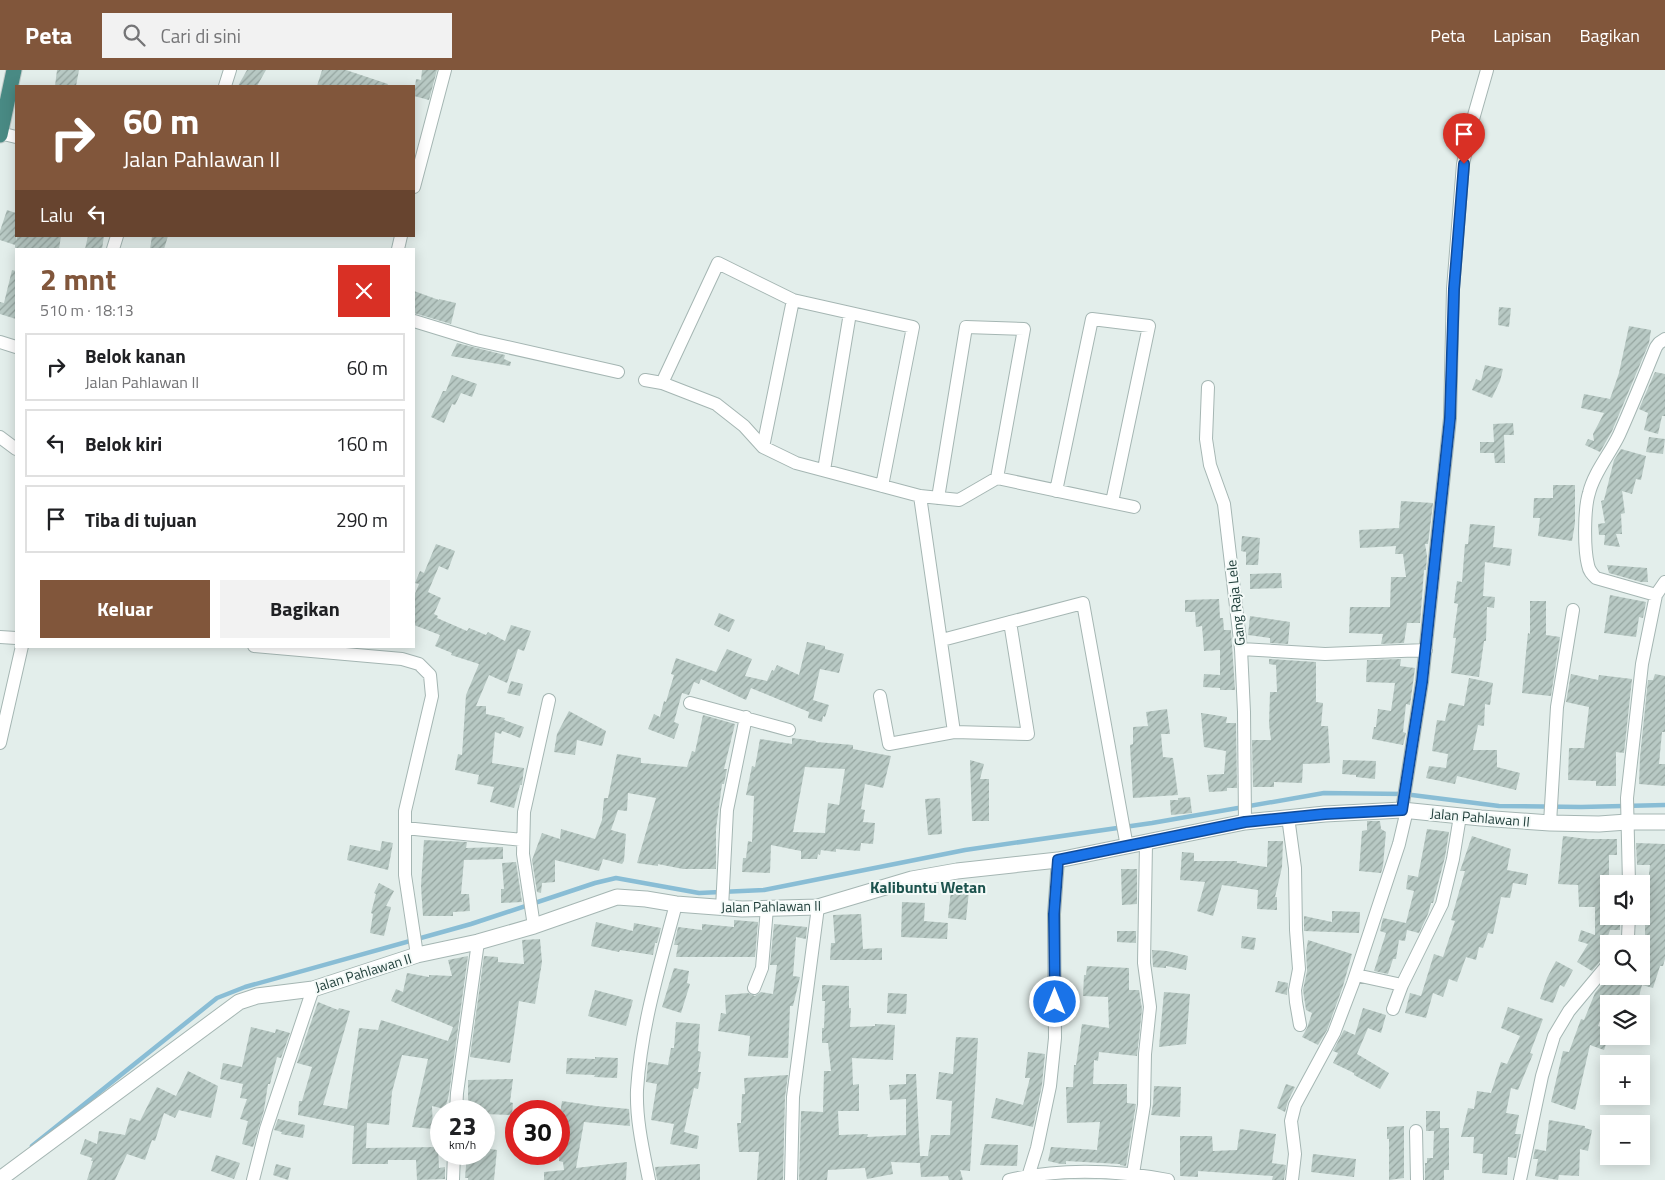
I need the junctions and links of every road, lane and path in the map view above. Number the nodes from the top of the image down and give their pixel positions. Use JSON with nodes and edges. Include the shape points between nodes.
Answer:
{"nodes":[{"id":1,"x":14,"y":70,"type":"edge"},
{"id":2,"x":230,"y":70,"type":"edge"},
{"id":3,"x":445,"y":70,"type":"edge"},
{"id":4,"x":1487,"y":70,"type":"edge"},
{"id":5,"x":225,"y":85,"type":"edge"},
{"id":6,"x":0,"y":134,"type":"edge"},
{"id":7,"x":15,"y":137,"type":"edge"},
{"id":8,"x":415,"y":183,"type":"edge"},
{"id":9,"x":793,"y":300,"type":"junction"},
{"id":10,"x":850,"y":313,"type":"junction"},
{"id":11,"x":415,"y":321,"type":"edge"},
{"id":12,"x":1665,"y":339,"type":"edge"},
{"id":13,"x":0,"y":342,"type":"edge"},
{"id":14,"x":15,"y":347,"type":"edge"},
{"id":15,"x":618,"y":372,"type":"dead end"},
{"id":16,"x":645,"y":380,"type":"dead end"},
{"id":17,"x":662,"y":383,"type":"junction"},
{"id":18,"x":1208,"y":387,"type":"dead end"},
{"id":19,"x":0,"y":437,"type":"edge"},
{"id":20,"x":15,"y":447,"type":"edge"},
{"id":21,"x":764,"y":447,"type":"junction"},
{"id":22,"x":824,"y":470,"type":"junction"},
{"id":23,"x":997,"y":478,"type":"junction"},
{"id":24,"x":882,"y":486,"type":"junction"},
{"id":25,"x":1056,"y":490,"type":"junction"},
{"id":26,"x":920,"y":496,"type":"junction"},
{"id":27,"x":938,"y":498,"type":"junction"},
{"id":28,"x":1112,"y":502,"type":"junction"},
{"id":29,"x":1134,"y":507,"type":"dead end"},
{"id":30,"x":1665,"y":582,"type":"edge"},
{"id":31,"x":1656,"y":595,"type":"junction"},
{"id":32,"x":1573,"y":610,"type":"dead end"},
{"id":33,"x":1010,"y":622,"type":"junction"},
{"id":34,"x":0,"y":637,"type":"edge"},
{"id":35,"x":15,"y":638,"type":"edge"},
{"id":36,"x":942,"y":640,"type":"junction"},
{"id":37,"x":22,"y":648,"type":"edge"},
{"id":38,"x":302,"y":648,"type":"edge"},
{"id":39,"x":1241,"y":649,"type":"junction"},
{"id":40,"x":1426,"y":650,"type":"junction"},
{"id":41,"x":880,"y":696,"type":"dead end"},
{"id":42,"x":549,"y":700,"type":"dead end"},
{"id":43,"x":690,"y":703,"type":"dead end"},
{"id":44,"x":746,"y":717,"type":"junction"},
{"id":45,"x":789,"y":730,"type":"dead end"},
{"id":46,"x":954,"y":732,"type":"junction"},
{"id":47,"x":0,"y":744,"type":"edge"},
{"id":48,"x":1404,"y":807,"type":"junction"},
{"id":49,"x":1288,"y":816,"type":"junction"},
{"id":50,"x":1460,"y":816,"type":"junction"},
{"id":51,"x":1627,"y":818,"type":"junction"},
{"id":52,"x":1550,"y":819,"type":"junction"},
{"id":53,"x":1244,"y":821,"type":"junction"},
{"id":54,"x":1665,"y":822,"type":"edge"},
{"id":55,"x":405,"y":828,"type":"junction"},
{"id":56,"x":523,"y":840,"type":"junction"},
{"id":57,"x":1146,"y":843,"type":"junction"},
{"id":58,"x":1127,"y":847,"type":"junction"},
{"id":59,"x":1058,"y":860,"type":"junction"},
{"id":60,"x":1628,"y":875,"type":"edge"},
{"id":61,"x":722,"y":903,"type":"junction"},
{"id":62,"x":676,"y":904,"type":"junction"},
{"id":63,"x":767,"y":908,"type":"junction"},
{"id":64,"x":818,"y":908,"type":"junction"},
{"id":65,"x":533,"y":921,"type":"junction"},
{"id":66,"x":478,"y":942,"type":"junction"},
{"id":67,"x":417,"y":953,"type":"junction"},
{"id":68,"x":1600,"y":974,"type":"edge"},
{"id":69,"x":1356,"y":975,"type":"junction"},
{"id":70,"x":1402,"y":985,"type":"junction"},
{"id":71,"x":754,"y":988,"type":"dead end"},
{"id":72,"x":313,"y":989,"type":"junction"},
{"id":73,"x":1393,"y":1009,"type":"dead end"},
{"id":74,"x":1300,"y":1025,"type":"dead end"},
{"id":75,"x":457,"y":1100,"type":"edge"},
{"id":76,"x":1416,"y":1131,"type":"dead end"},
{"id":77,"x":454,"y":1165,"type":"edge"},
{"id":78,"x":1133,"y":1177,"type":"edge"},
{"id":79,"x":1028,"y":1178,"type":"edge"},
{"id":80,"x":0,"y":1179,"type":"edge"},
{"id":81,"x":253,"y":1180,"type":"edge"},
{"id":82,"x":453,"y":1180,"type":"edge"},
{"id":83,"x":649,"y":1180,"type":"edge"},
{"id":84,"x":791,"y":1180,"type":"edge"},
{"id":85,"x":1009,"y":1180,"type":"edge"},
{"id":86,"x":1168,"y":1180,"type":"edge"},
{"id":87,"x":1292,"y":1180,"type":"edge"},
{"id":88,"x":1417,"y":1180,"type":"edge"},
{"id":89,"x":1520,"y":1180,"type":"edge"}],
"edges":[{"from":1,"to":6,"type":"highway"},
{"from":2,"to":5,"type":"street"},
{"from":3,"to":8,"type":"street"},
{"from":4,"to":40,"type":"street","via":[[1464,164],[1454,289],[1450,418]]},
{"from":6,"to":7,"type":"street"},
{"from":9,"to":10,"type":"street"},
{"from":9,"to":17,"type":"street","via":[[718,263]]},
{"from":9,"to":21,"type":"street"},
{"from":10,"to":22,"type":"street"},
{"from":10,"to":24,"type":"street","via":[[912,327]]},
{"from":11,"to":15,"type":"street","via":[[476,340]]},
{"from":12,"to":31,"type":"street","via":[[1658,343],[1618,435],[1593,481],[1586,512],[1591,573],[1596,578]]},
{"from":13,"to":14,"type":"street"},
{"from":16,"to":17,"type":"street"},
{"from":17,"to":21,"type":"street","via":[[716,404]]},
{"from":18,"to":39,"type":"street","name":"Gang Raja Lele","via":[[1206,439],[1210,466],[1224,504]]},
{"from":19,"to":20,"type":"street"},
{"from":21,"to":22,"type":"street","via":[[796,463]]},
{"from":22,"to":24,"type":"street"},
{"from":23,"to":25,"type":"street"},
{"from":23,"to":27,"type":"street","via":[[959,500]]},
{"from":23,"to":27,"type":"street","via":[[1024,329],[966,327]]},
{"from":24,"to":26,"type":"street"},
{"from":25,"to":28,"type":"street"},
{"from":25,"to":28,"type":"street","via":[[1092,319],[1149,326]]},
{"from":26,"to":27,"type":"street"},
{"from":26,"to":36,"type":"street"},
{"from":28,"to":29,"type":"street"},
{"from":30,"to":31,"type":"street"},
{"from":31,"to":51,"type":"street","via":[[1642,664]]},
{"from":32,"to":52,"type":"street","via":[[1556,707]]},
{"from":33,"to":36,"type":"street"},
{"from":33,"to":46,"type":"street","via":[[1028,734]]},
{"from":33,"to":58,"type":"street","via":[[1083,603]]},
{"from":34,"to":35,"type":"street"},
{"from":36,"to":46,"type":"street"},
{"from":37,"to":47,"type":"street"},
{"from":38,"to":55,"type":"street","via":[[402,659],[419,664],[430,675],[432,696],[405,811]]},
{"from":39,"to":40,"type":"street","via":[[1325,654]]},
{"from":39,"to":53,"type":"street","name":"Gang Raja Lele"},
{"from":40,"to":48,"type":"street"},
{"from":41,"to":46,"type":"street","via":[[889,744]]},
{"from":42,"to":56,"type":"street","via":[[524,812]]},
{"from":43,"to":44,"type":"street"},
{"from":44,"to":45,"type":"street"},
{"from":44,"to":61,"type":"street","via":[[727,810]]},
{"from":48,"to":49,"type":"street","name":"Jalan Pahlawan II"},
{"from":48,"to":50,"type":"street","name":"Jalan Pahlawan II"},
{"from":48,"to":69,"type":"street","via":[[1400,844]]},
{"from":49,"to":53,"type":"street","name":"Jalan Pahlawan II"},
{"from":49,"to":74,"type":"street","via":[[1295,868],[1299,968],[1296,996]]},
{"from":50,"to":52,"type":"street","name":"Jalan Pahlawan II"},
{"from":50,"to":70,"type":"street","via":[[1442,904]]},
{"from":51,"to":52,"type":"street","name":"Jalan Pahlawan II","via":[[1599,824]]},
{"from":51,"to":54,"type":"street","name":"Jalan Pahlawan II"},
{"from":51,"to":60,"type":"street"},
{"from":53,"to":57,"type":"street","name":"Jalan Pahlawan II"},
{"from":55,"to":56,"type":"street"},
{"from":55,"to":67,"type":"street","via":[[405,875]]},
{"from":56,"to":65,"type":"street"},
{"from":57,"to":58,"type":"street","name":"Jalan Pahlawan II"},
{"from":57,"to":78,"type":"street","via":[[1144,963],[1150,1007],[1144,1105]]},
{"from":58,"to":59,"type":"street","name":"Jalan Pahlawan II"},
{"from":59,"to":64,"type":"street","name":"Jalan Pahlawan II","via":[[912,879]]},
{"from":59,"to":79,"type":"street","via":[[1054,914],[1055,1038],[1050,1086]]},
{"from":61,"to":62,"type":"street","name":"Jalan Pahlawan II"},
{"from":61,"to":63,"type":"street","name":"Jalan Pahlawan II"},
{"from":62,"to":65,"type":"street","name":"Jalan Pahlawan II","via":[[617,897]]},
{"from":62,"to":83,"type":"street","via":[[644,1030],[637,1091],[639,1134]]},
{"from":63,"to":64,"type":"street","name":"Jalan Pahlawan II"},
{"from":63,"to":71,"type":"street","via":[[762,968]]},
{"from":64,"to":84,"type":"street","via":[[793,1097]]},
{"from":65,"to":66,"type":"street","name":"Jalan Pahlawan II"},
{"from":66,"to":67,"type":"street","name":"Jalan Pahlawan II"},
{"from":66,"to":75,"type":"street"},
{"from":67,"to":72,"type":"street","name":"Jalan Pahlawan II"},
{"from":68,"to":89,"type":"street","via":[[1569,1011],[1554,1036]]},
{"from":69,"to":70,"type":"street"},
{"from":69,"to":87,"type":"street","via":[[1334,1032],[1295,1105],[1291,1121],[1295,1154]]},
{"from":70,"to":73,"type":"street"},
{"from":72,"to":80,"type":"street","name":"Jalan Pahlawan II","via":[[257,996],[239,1002]]},
{"from":72,"to":81,"type":"street","via":[[266,1129]]},
{"from":76,"to":88,"type":"street"},
{"from":77,"to":82,"type":"street"},
{"from":78,"to":79,"type":"street","via":[[1085,1172]]},
{"from":78,"to":86,"type":"street"},
{"from":79,"to":85,"type":"street"}]}
